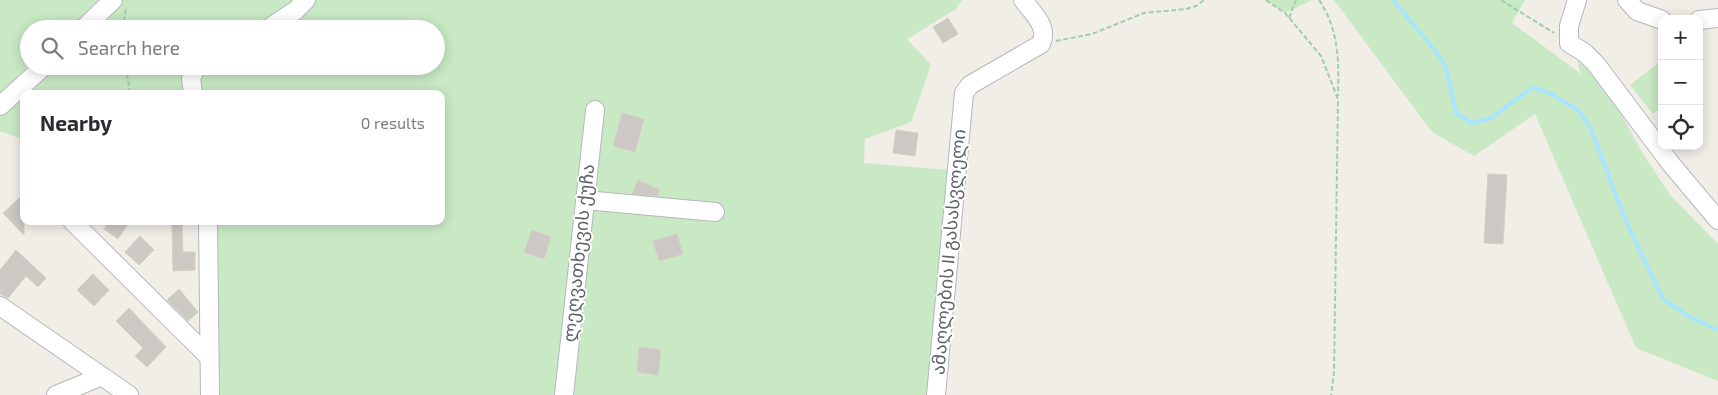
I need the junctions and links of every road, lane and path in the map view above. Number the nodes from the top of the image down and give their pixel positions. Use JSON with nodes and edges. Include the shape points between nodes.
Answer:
{"nodes":[{"id":1,"x":113,"y":0,"type":"edge"},
{"id":2,"x":128,"y":0,"type":"edge"},
{"id":3,"x":306,"y":0,"type":"edge"},
{"id":4,"x":1023,"y":0,"type":"edge"},
{"id":5,"x":1204,"y":0,"type":"edge"},
{"id":6,"x":1266,"y":0,"type":"edge"},
{"id":7,"x":1296,"y":0,"type":"edge"},
{"id":8,"x":1319,"y":0,"type":"edge"},
{"id":9,"x":1501,"y":0,"type":"edge"},
{"id":10,"x":1576,"y":0,"type":"edge"},
{"id":11,"x":1628,"y":0,"type":"edge"},
{"id":12,"x":1289,"y":18,"type":"junction"},
{"id":13,"x":1718,"y":18,"type":"edge"},
{"id":14,"x":1658,"y":19,"type":"edge"},
{"id":15,"x":92,"y":20,"type":"edge"},
{"id":16,"x":125,"y":20,"type":"edge"},
{"id":17,"x":281,"y":20,"type":"edge"},
{"id":18,"x":1703,"y":20,"type":"edge"},
{"id":19,"x":1569,"y":43,"type":"junction"},
{"id":20,"x":1041,"y":44,"type":"junction"},
{"id":21,"x":34,"y":75,"type":"edge"},
{"id":22,"x":127,"y":75,"type":"edge"},
{"id":23,"x":192,"y":75,"type":"edge"},
{"id":24,"x":129,"y":90,"type":"edge"},
{"id":25,"x":192,"y":90,"type":"edge"},
{"id":26,"x":1338,"y":99,"type":"junction"},
{"id":27,"x":0,"y":106,"type":"edge"},
{"id":28,"x":594,"y":110,"type":"dead end"},
{"id":29,"x":585,"y":200,"type":"junction"},
{"id":30,"x":715,"y":212,"type":"dead end"},
{"id":31,"x":1718,"y":220,"type":"edge"},
{"id":32,"x":76,"y":225,"type":"edge"},
{"id":33,"x":208,"y":225,"type":"edge"},
{"id":34,"x":0,"y":306,"type":"edge"},
{"id":35,"x":209,"y":357,"type":"junction"},
{"id":36,"x":102,"y":376,"type":"junction"},
{"id":37,"x":56,"y":395,"type":"edge"},
{"id":38,"x":128,"y":395,"type":"edge"},
{"id":39,"x":210,"y":395,"type":"edge"},
{"id":40,"x":564,"y":395,"type":"edge"},
{"id":41,"x":936,"y":395,"type":"edge"},
{"id":42,"x":1331,"y":395,"type":"edge"}],
"edges":[{"from":1,"to":15,"type":"street"},
{"from":2,"to":16,"type":"path"},
{"from":3,"to":17,"type":"street"},
{"from":4,"to":20,"type":"street","via":[[1044,28]]},
{"from":5,"to":20,"type":"path","via":[[1186,10],[1144,13],[1092,34]]},
{"from":6,"to":12,"type":"path"},
{"from":7,"to":12,"type":"path"},
{"from":8,"to":26,"type":"path","via":[[1326,10],[1339,51]]},
{"from":9,"to":19,"type":"path"},
{"from":10,"to":19,"type":"street","via":[[1569,26]]},
{"from":11,"to":14,"type":"street","via":[[1637,11]]},
{"from":12,"to":26,"type":"path","via":[[1321,56]]},
{"from":13,"to":18,"type":"street"},
{"from":19,"to":31,"type":"street","via":[[1596,64],[1671,164]]},
{"from":20,"to":41,"type":"street","name":"ამაღლების II გასასვლელი","via":[[970,85],[964,93]]},
{"from":21,"to":27,"type":"street"},
{"from":22,"to":24,"type":"path"},
{"from":23,"to":25,"type":"street"},
{"from":26,"to":42,"type":"path"},
{"from":28,"to":29,"type":"street","name":"ლეღვათხევის ქუჩა"},
{"from":29,"to":30,"type":"street"},
{"from":29,"to":40,"type":"street","name":"ლეღვათხევის ქუჩა"},
{"from":32,"to":35,"type":"street"},
{"from":33,"to":35,"type":"street"},
{"from":34,"to":36,"type":"street"},
{"from":35,"to":39,"type":"street"},
{"from":36,"to":37,"type":"street"},
{"from":36,"to":38,"type":"street"}]}
